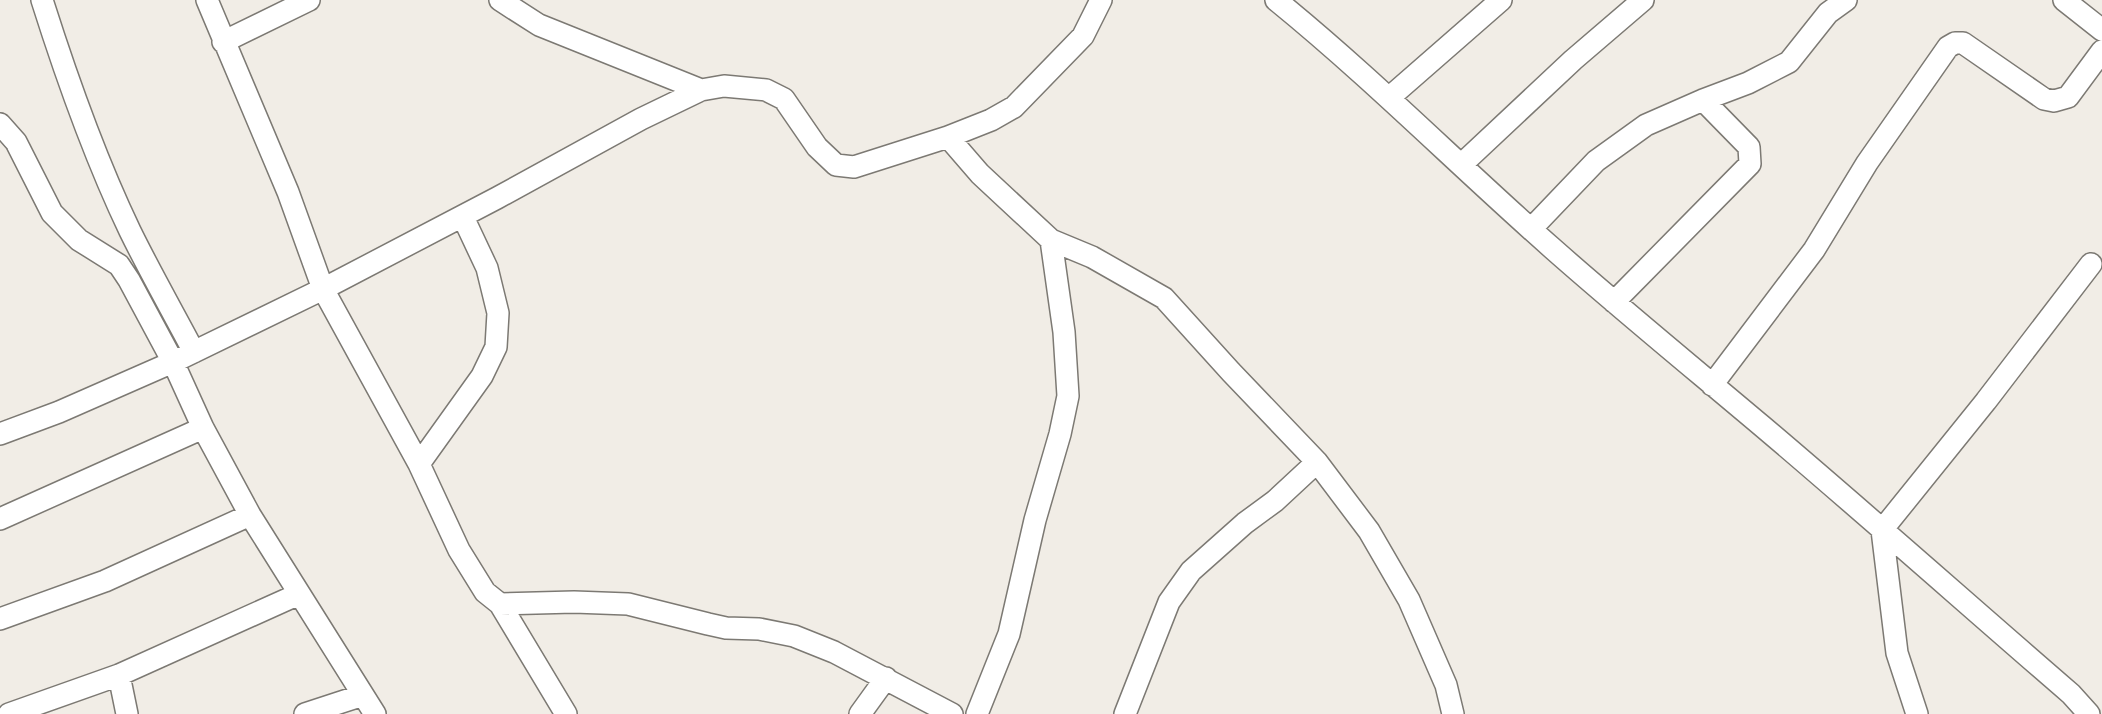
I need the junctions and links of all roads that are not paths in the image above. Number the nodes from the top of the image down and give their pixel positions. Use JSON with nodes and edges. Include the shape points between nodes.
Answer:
{"nodes":[{"id":1,"x":42,"y":0,"type":"edge"},
{"id":2,"x":207,"y":0,"type":"edge"},
{"id":3,"x":310,"y":0,"type":"edge"},
{"id":4,"x":500,"y":0,"type":"edge"},
{"id":5,"x":1101,"y":0,"type":"edge"},
{"id":6,"x":1276,"y":0,"type":"edge"},
{"id":7,"x":1501,"y":0,"type":"edge"},
{"id":8,"x":1643,"y":0,"type":"edge"},
{"id":9,"x":1846,"y":0,"type":"edge"},
{"id":10,"x":2064,"y":0,"type":"edge"},
{"id":11,"x":2102,"y":30,"type":"edge"},
{"id":12,"x":223,"y":42,"type":"junction"},
{"id":13,"x":2102,"y":51,"type":"edge"},
{"id":14,"x":701,"y":90,"type":"junction"},
{"id":15,"x":1390,"y":98,"type":"junction"},
{"id":16,"x":1703,"y":100,"type":"junction"},
{"id":17,"x":0,"y":124,"type":"edge"},
{"id":18,"x":948,"y":137,"type":"junction"},
{"id":19,"x":1461,"y":164,"type":"junction"},
{"id":20,"x":463,"y":217,"type":"junction"},
{"id":21,"x":1531,"y":229,"type":"junction"},
{"id":22,"x":1051,"y":240,"type":"junction"},
{"id":23,"x":2091,"y":264,"type":"dead end"},
{"id":24,"x":322,"y":289,"type":"junction"},
{"id":25,"x":1614,"y":302,"type":"junction"},
{"id":26,"x":194,"y":352,"type":"junction"},
{"id":27,"x":173,"y":362,"type":"junction"},
{"id":28,"x":1712,"y":385,"type":"junction"},
{"id":29,"x":203,"y":428,"type":"junction"},
{"id":30,"x":0,"y":434,"type":"edge"},
{"id":31,"x":1317,"y":462,"type":"junction"},
{"id":32,"x":419,"y":464,"type":"junction"},
{"id":33,"x":250,"y":515,"type":"junction"},
{"id":34,"x":0,"y":519,"type":"edge"},
{"id":35,"x":1882,"y":530,"type":"junction"},
{"id":36,"x":299,"y":594,"type":"junction"},
{"id":37,"x":500,"y":604,"type":"junction"},
{"id":38,"x":0,"y":619,"type":"edge"},
{"id":39,"x":119,"y":675,"type":"junction"},
{"id":40,"x":886,"y":678,"type":"junction"},
{"id":41,"x":2071,"y":694,"type":"junction"},
{"id":42,"x":363,"y":695,"type":"junction"},
{"id":43,"x":2102,"y":711,"type":"edge"},
{"id":44,"x":9,"y":714,"type":"edge"},
{"id":45,"x":127,"y":714,"type":"edge"},
{"id":46,"x":305,"y":714,"type":"edge"},
{"id":47,"x":375,"y":714,"type":"edge"},
{"id":48,"x":566,"y":714,"type":"edge"},
{"id":49,"x":860,"y":714,"type":"edge"},
{"id":50,"x":952,"y":714,"type":"edge"},
{"id":51,"x":977,"y":714,"type":"edge"},
{"id":52,"x":1125,"y":714,"type":"edge"},
{"id":53,"x":1453,"y":714,"type":"edge"},
{"id":54,"x":1917,"y":714,"type":"edge"},
{"id":55,"x":2089,"y":714,"type":"edge"}],
"edges":[{"from":1,"to":26,"type":"street","via":[[93,147],[130,231]]},
{"from":2,"to":12,"type":"street"},
{"from":3,"to":12,"type":"street"},
{"from":4,"to":14,"type":"street","via":[[539,25]]},
{"from":5,"to":18,"type":"street","via":[[1084,36],[1014,106],[991,120]]},
{"from":6,"to":15,"type":"street"},
{"from":7,"to":15,"type":"street"},
{"from":8,"to":19,"type":"street"},
{"from":9,"to":16,"type":"street","via":[[1828,13],[1789,62],[1748,83]]},
{"from":10,"to":11,"type":"street"},
{"from":12,"to":24,"type":"street","via":[[288,192]]},
{"from":13,"to":28,"type":"street","via":[[2068,97],[2054,101],[2044,99],[1963,44],[1955,43],[1948,47],[1867,162],[1814,250]]},
{"from":14,"to":18,"type":"street","via":[[724,86],[766,90],[784,99],[817,147],[836,165],[854,167]]},
{"from":14,"to":20,"type":"street","via":[[640,119]]},
{"from":15,"to":19,"type":"street"},
{"from":16,"to":21,"type":"street","via":[[1646,126],[1596,161]]},
{"from":16,"to":25,"type":"street","via":[[1749,147],[1750,164]]},
{"from":17,"to":27,"type":"street","via":[[16,142],[52,213],[79,240],[119,265],[130,280]]},
{"from":18,"to":22,"type":"street","via":[[980,174]]},
{"from":19,"to":21,"type":"street"},
{"from":20,"to":24,"type":"street"},
{"from":20,"to":32,"type":"street","via":[[487,268],[498,313],[496,347],[482,376]]},
{"from":21,"to":25,"type":"street"},
{"from":22,"to":31,"type":"street","via":[[1092,257],[1164,298]]},
{"from":22,"to":51,"type":"street","via":[[1064,332],[1068,396],[1009,634]]},
{"from":23,"to":35,"type":"street"},
{"from":24,"to":26,"type":"street"},
{"from":24,"to":32,"type":"street"},
{"from":25,"to":28,"type":"street"},
{"from":26,"to":27,"type":"street"},
{"from":27,"to":29,"type":"street"},
{"from":27,"to":30,"type":"street"},
{"from":28,"to":35,"type":"street"},
{"from":29,"to":33,"type":"street"},
{"from":29,"to":34,"type":"street"},
{"from":31,"to":52,"type":"street","via":[[1191,571],[1169,602]]},
{"from":31,"to":53,"type":"street","via":[[1369,531],[1409,600],[1446,685]]},
{"from":32,"to":37,"type":"street","via":[[459,550],[486,592]]},
{"from":33,"to":36,"type":"street"},
{"from":33,"to":38,"type":"street","via":[[105,581]]},
{"from":35,"to":41,"type":"street"},
{"from":35,"to":54,"type":"street","via":[[1897,653]]},
{"from":36,"to":39,"type":"street"},
{"from":36,"to":42,"type":"street"},
{"from":37,"to":40,"type":"street","via":[[628,604],[726,628],[759,629],[794,636]]},
{"from":37,"to":48,"type":"street"},
{"from":39,"to":44,"type":"street"},
{"from":39,"to":45,"type":"street"},
{"from":40,"to":49,"type":"street"},
{"from":40,"to":50,"type":"street"},
{"from":41,"to":43,"type":"street"},
{"from":41,"to":55,"type":"street"},
{"from":42,"to":46,"type":"street"},
{"from":42,"to":47,"type":"street"}]}
